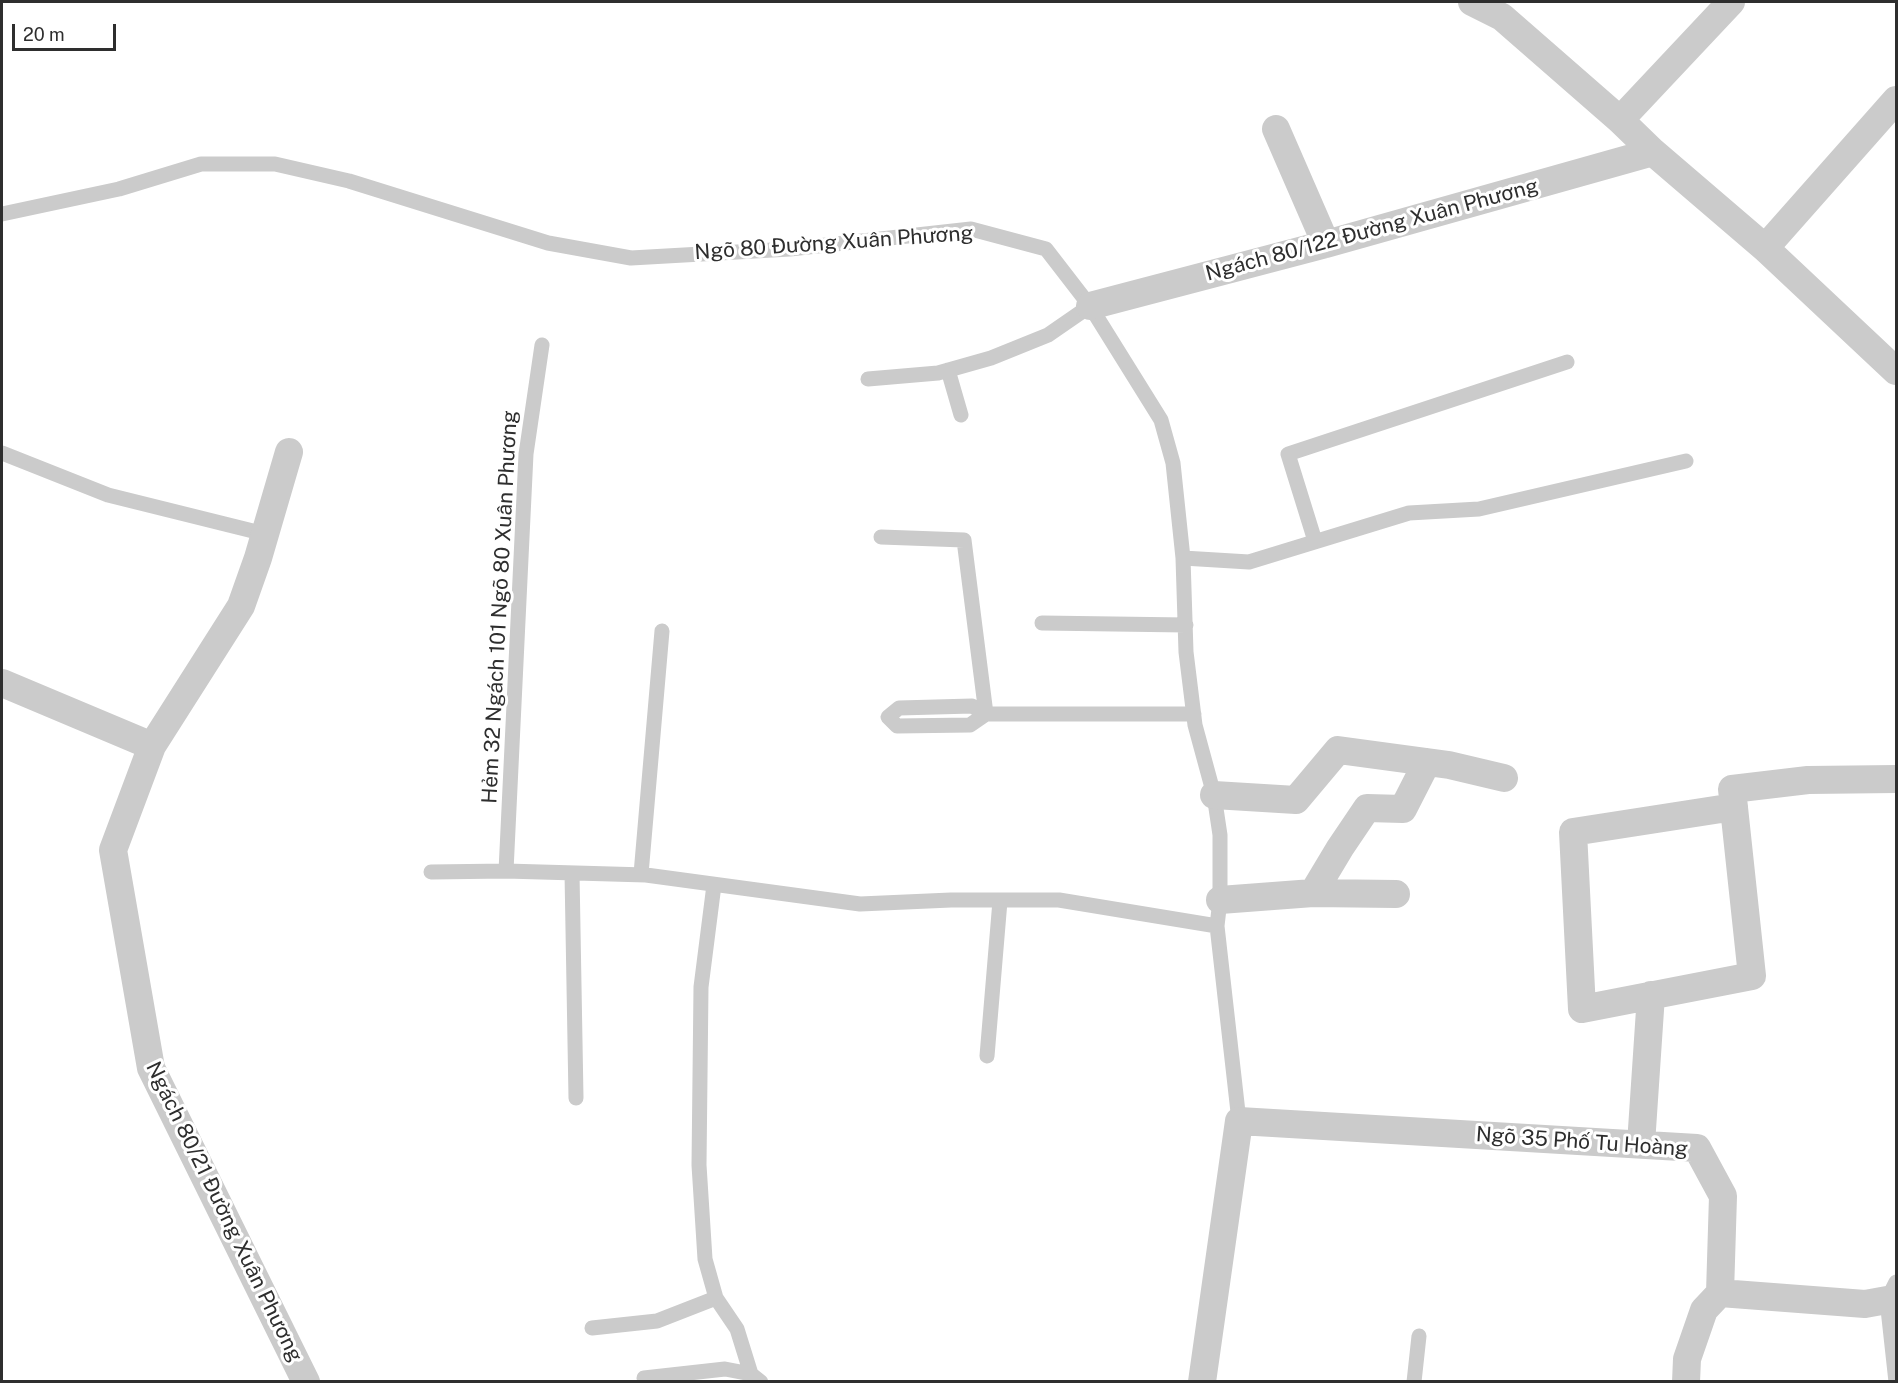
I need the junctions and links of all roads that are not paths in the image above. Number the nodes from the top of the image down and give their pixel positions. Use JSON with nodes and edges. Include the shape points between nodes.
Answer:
{"nodes":[{"id":1,"x":1472,"y":2,"type":"edge"},
{"id":2,"x":1731,"y":2,"type":"edge"},
{"id":3,"x":1896,"y":100,"type":"edge"},
{"id":4,"x":1620,"y":120,"type":"junction"},
{"id":5,"x":1276,"y":129,"type":"dead end"},
{"id":6,"x":1653,"y":152,"type":"junction"},
{"id":7,"x":2,"y":213,"type":"edge"},
{"id":8,"x":1326,"y":244,"type":"junction"},
{"id":9,"x":1765,"y":248,"type":"junction"},
{"id":10,"x":1090,"y":306,"type":"junction"},
{"id":11,"x":542,"y":345,"type":"dead end"},
{"id":12,"x":1567,"y":362,"type":"dead end"},
{"id":13,"x":948,"y":370,"type":"junction"},
{"id":14,"x":1896,"y":371,"type":"edge"},
{"id":15,"x":868,"y":379,"type":"dead end"},
{"id":16,"x":961,"y":415,"type":"dead end"},
{"id":17,"x":289,"y":452,"type":"dead end"},
{"id":18,"x":2,"y":453,"type":"edge"},
{"id":19,"x":1686,"y":461,"type":"dead end"},
{"id":20,"x":265,"y":534,"type":"junction"},
{"id":21,"x":881,"y":537,"type":"dead end"},
{"id":22,"x":1315,"y":541,"type":"junction"},
{"id":23,"x":1184,"y":558,"type":"junction"},
{"id":24,"x":1042,"y":623,"type":"dead end"},
{"id":25,"x":1186,"y":625,"type":"junction"},
{"id":26,"x":662,"y":631,"type":"dead end"},
{"id":27,"x":2,"y":683,"type":"edge"},
{"id":28,"x":899,"y":708,"type":"dead end"},
{"id":29,"x":986,"y":714,"type":"junction"},
{"id":30,"x":1194,"y":714,"type":"junction"},
{"id":31,"x":152,"y":746,"type":"junction"},
{"id":32,"x":1427,"y":762,"type":"junction"},
{"id":33,"x":1503,"y":778,"type":"dead end"},
{"id":34,"x":1896,"y":779,"type":"edge"},
{"id":35,"x":1214,"y":795,"type":"junction"},
{"id":36,"x":1734,"y":807,"type":"junction"},
{"id":37,"x":506,"y":871,"type":"junction"},
{"id":38,"x":431,"y":872,"type":"dead end"},
{"id":39,"x":572,"y":873,"type":"junction"},
{"id":40,"x":640,"y":874,"type":"junction"},
{"id":41,"x":714,"y":885,"type":"junction"},
{"id":42,"x":1313,"y":893,"type":"junction"},
{"id":43,"x":1396,"y":894,"type":"dead end"},
{"id":44,"x":1000,"y":900,"type":"junction"},
{"id":45,"x":1219,"y":913,"type":"junction"},
{"id":46,"x":1651,"y":995,"type":"junction"},
{"id":47,"x":987,"y":1056,"type":"dead end"},
{"id":48,"x":576,"y":1098,"type":"dead end"},
{"id":49,"x":1239,"y":1121,"type":"junction"},
{"id":50,"x":1641,"y":1144,"type":"junction"},
{"id":51,"x":1892,"y":1291,"type":"edge"},
{"id":52,"x":1720,"y":1293,"type":"junction"},
{"id":53,"x":716,"y":1298,"type":"junction"},
{"id":54,"x":591,"y":1328,"type":"dead end"},
{"id":55,"x":1419,"y":1336,"type":"dead end"},
{"id":56,"x":644,"y":1378,"type":"dead end"},
{"id":57,"x":756,"y":1378,"type":"edge"},
{"id":58,"x":306,"y":1382,"type":"edge"},
{"id":59,"x":1202,"y":1382,"type":"edge"},
{"id":60,"x":1414,"y":1382,"type":"edge"},
{"id":61,"x":1686,"y":1382,"type":"edge"},
{"id":62,"x":1896,"y":1382,"type":"edge"}],
"edges":[{"from":1,"to":4,"type":"street","via":[[1502,17]]},
{"from":2,"to":4,"type":"street"},
{"from":3,"to":9,"type":"street"},
{"from":4,"to":6,"type":"street"},
{"from":5,"to":8,"type":"street"},
{"from":6,"to":8,"type":"street","name":"Ngách 80/122 Đường Xuân Phương"},
{"from":6,"to":9,"type":"street"},
{"from":7,"to":10,"type":"lane","name":"Ngõ 80 Đường Xuân Phương","via":[[119,189],[201,164],[274,164],[349,181],[548,243],[630,258],[790,249],[971,229],[1046,249]]},
{"from":8,"to":10,"type":"street","name":"Ngách 80/122 Đường Xuân Phương"},
{"from":9,"to":14,"type":"street"},
{"from":10,"to":13,"type":"lane","via":[[1048,335]]},
{"from":10,"to":23,"type":"lane","name":"Ngõ 80 Đường Xuân Phương","via":[[1161,420],[1173,463]]},
{"from":11,"to":37,"type":"lane","name":"Hẻm 32 Ngách 101 Ngõ 80 Xuân Phương","via":[[526,454]]},
{"from":12,"to":22,"type":"lane","via":[[1288,454]]},
{"from":13,"to":15,"type":"lane"},
{"from":13,"to":16,"type":"lane"},
{"from":17,"to":20,"type":"street","name":"Ngách 80/21 Đường Xuân Phương"},
{"from":18,"to":20,"type":"lane","via":[[108,495]]},
{"from":19,"to":22,"type":"lane","via":[[1479,508],[1409,513]]},
{"from":20,"to":31,"type":"street","name":"Ngách 80/21 Đường Xuân Phương","via":[[241,606]]},
{"from":21,"to":29,"type":"lane","via":[[964,540]]},
{"from":22,"to":23,"type":"lane","via":[[1249,562]]},
{"from":23,"to":25,"type":"lane","name":"Ngõ 80 Đường Xuân Phương"},
{"from":24,"to":25,"type":"lane"},
{"from":25,"to":30,"type":"lane","name":"Ngõ 80 Đường Xuân Phương"},
{"from":26,"to":40,"type":"lane"},
{"from":27,"to":31,"type":"street"},
{"from":28,"to":29,"type":"lane","via":[[888,717],[897,726],[970,725]]},
{"from":29,"to":30,"type":"lane"},
{"from":30,"to":35,"type":"lane","name":"Ngõ 80 Đường Xuân Phương"},
{"from":31,"to":58,"type":"street","name":"Ngách 80/21 Đường Xuân Phương","via":[[113,850],[151,1068]]},
{"from":32,"to":33,"type":"street"},
{"from":32,"to":35,"type":"street","via":[[1338,750],[1296,800]]},
{"from":32,"to":42,"type":"street","via":[[1403,809],[1367,808]]},
{"from":34,"to":36,"type":"street","via":[[1808,780],[1732,789]]},
{"from":35,"to":45,"type":"lane","name":"Ngõ 80 Đường Xuân Phương","via":[[1220,835]]},
{"from":36,"to":46,"type":"street","via":[[1752,976]]},
{"from":36,"to":46,"type":"street","via":[[1573,832],[1582,1009]]},
{"from":37,"to":38,"type":"lane"},
{"from":37,"to":39,"type":"lane"},
{"from":39,"to":40,"type":"lane"},
{"from":39,"to":48,"type":"lane"},
{"from":40,"to":41,"type":"lane"},
{"from":41,"to":44,"type":"lane","via":[[860,904]]},
{"from":41,"to":53,"type":"lane","via":[[701,987],[699,1165],[705,1259]]},
{"from":42,"to":43,"type":"street"},
{"from":42,"to":45,"type":"street"},
{"from":44,"to":45,"type":"lane","via":[[1059,900]]},
{"from":44,"to":47,"type":"lane"},
{"from":45,"to":49,"type":"lane","name":"Ngõ 80 Đường Xuân Phương"},
{"from":46,"to":50,"type":"street"},
{"from":49,"to":50,"type":"street","name":"Ngõ 35 Phố Tu Hoàng"},
{"from":49,"to":59,"type":"street","name":"Ngõ 80 Đường Xuân Phương"},
{"from":50,"to":52,"type":"street","name":"Ngõ 35 Phố Tu Hoàng","via":[[1697,1148],[1723,1196]]},
{"from":51,"to":52,"type":"street","via":[[1865,1304]]},
{"from":51,"to":62,"type":"lane"},
{"from":52,"to":61,"type":"street","via":[[1704,1310],[1687,1359]]},
{"from":53,"to":54,"type":"lane","via":[[657,1321]]},
{"from":53,"to":57,"type":"lane","via":[[737,1329]]},
{"from":55,"to":60,"type":"lane"},
{"from":56,"to":57,"type":"lane","via":[[725,1369]]}]}
